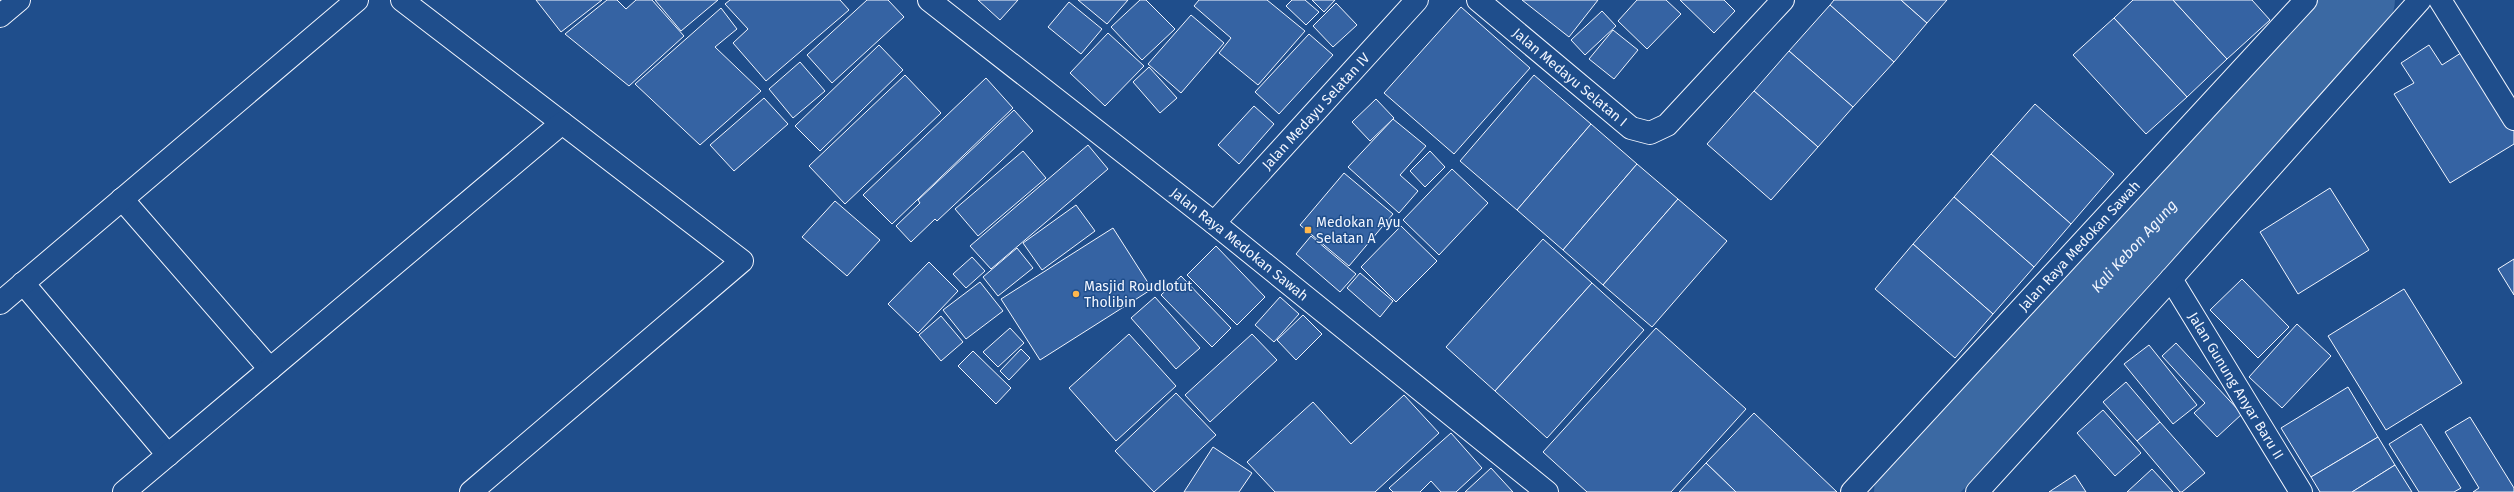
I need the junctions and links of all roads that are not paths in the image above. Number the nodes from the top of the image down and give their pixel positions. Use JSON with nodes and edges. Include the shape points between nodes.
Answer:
{"nodes":[{"id":1,"x":19,"y":0,"type":"edge"},
{"id":2,"x":357,"y":0,"type":"edge"},
{"id":3,"x":402,"y":0,"type":"edge"},
{"id":4,"x":929,"y":0,"type":"edge"},
{"id":5,"x":1417,"y":0,"type":"edge"},
{"id":6,"x":1478,"y":0,"type":"edge"},
{"id":7,"x":1783,"y":0,"type":"edge"},
{"id":8,"x":2306,"y":0,"type":"edge"},
{"id":9,"x":2420,"y":0,"type":"edge"},
{"id":10,"x":2440,"y":0,"type":"edge"},
{"id":11,"x":0,"y":16,"type":"edge"},
{"id":12,"x":2514,"y":119,"type":"edge"},
{"id":13,"x":562,"y":123,"type":"junction"},
{"id":14,"x":122,"y":199,"type":"junction"},
{"id":15,"x":1214,"y":223,"type":"junction"},
{"id":16,"x":2171,"y":279,"type":"junction"},
{"id":17,"x":23,"y":283,"type":"junction"},
{"id":18,"x":0,"y":303,"type":"edge"},
{"id":19,"x":270,"y":369,"type":"junction"},
{"id":20,"x":168,"y":455,"type":"junction"},
{"id":21,"x":1980,"y":491,"type":"edge"},
{"id":22,"x":124,"y":492,"type":"edge"},
{"id":23,"x":471,"y":492,"type":"edge"},
{"id":24,"x":1547,"y":492,"type":"edge"},
{"id":25,"x":1852,"y":492,"type":"edge"},
{"id":26,"x":2301,"y":492,"type":"edge"}],
"edges":[{"from":1,"to":11,"type":"street"},
{"from":2,"to":14,"type":"street"},
{"from":3,"to":13,"type":"street"},
{"from":4,"to":15,"type":"street","name":"Jalan Raya Medokan Sawah"},
{"from":5,"to":15,"type":"street","name":"Jalan Medayu Selatan IV"},
{"from":6,"to":7,"type":"street","name":"Jalan Medayu Selatan I","via":[[1631,128],[1650,132],[1667,125]]},
{"from":8,"to":25,"type":"street","name":"Jalan Raya Medokan Sawah"},
{"from":9,"to":16,"type":"street"},
{"from":10,"to":12,"type":"street"},
{"from":13,"to":19,"type":"street"},
{"from":13,"to":23,"type":"street","via":[[742,261]]},
{"from":14,"to":17,"type":"street"},
{"from":14,"to":19,"type":"street"},
{"from":15,"to":24,"type":"street","name":"Jalan Raya Medokan Sawah"},
{"from":16,"to":21,"type":"street"},
{"from":16,"to":26,"type":"street","name":"Jalan Gunung Anyar Baru II"},
{"from":17,"to":18,"type":"street"},
{"from":17,"to":20,"type":"street"},
{"from":19,"to":20,"type":"street"},
{"from":20,"to":22,"type":"street"}]}
